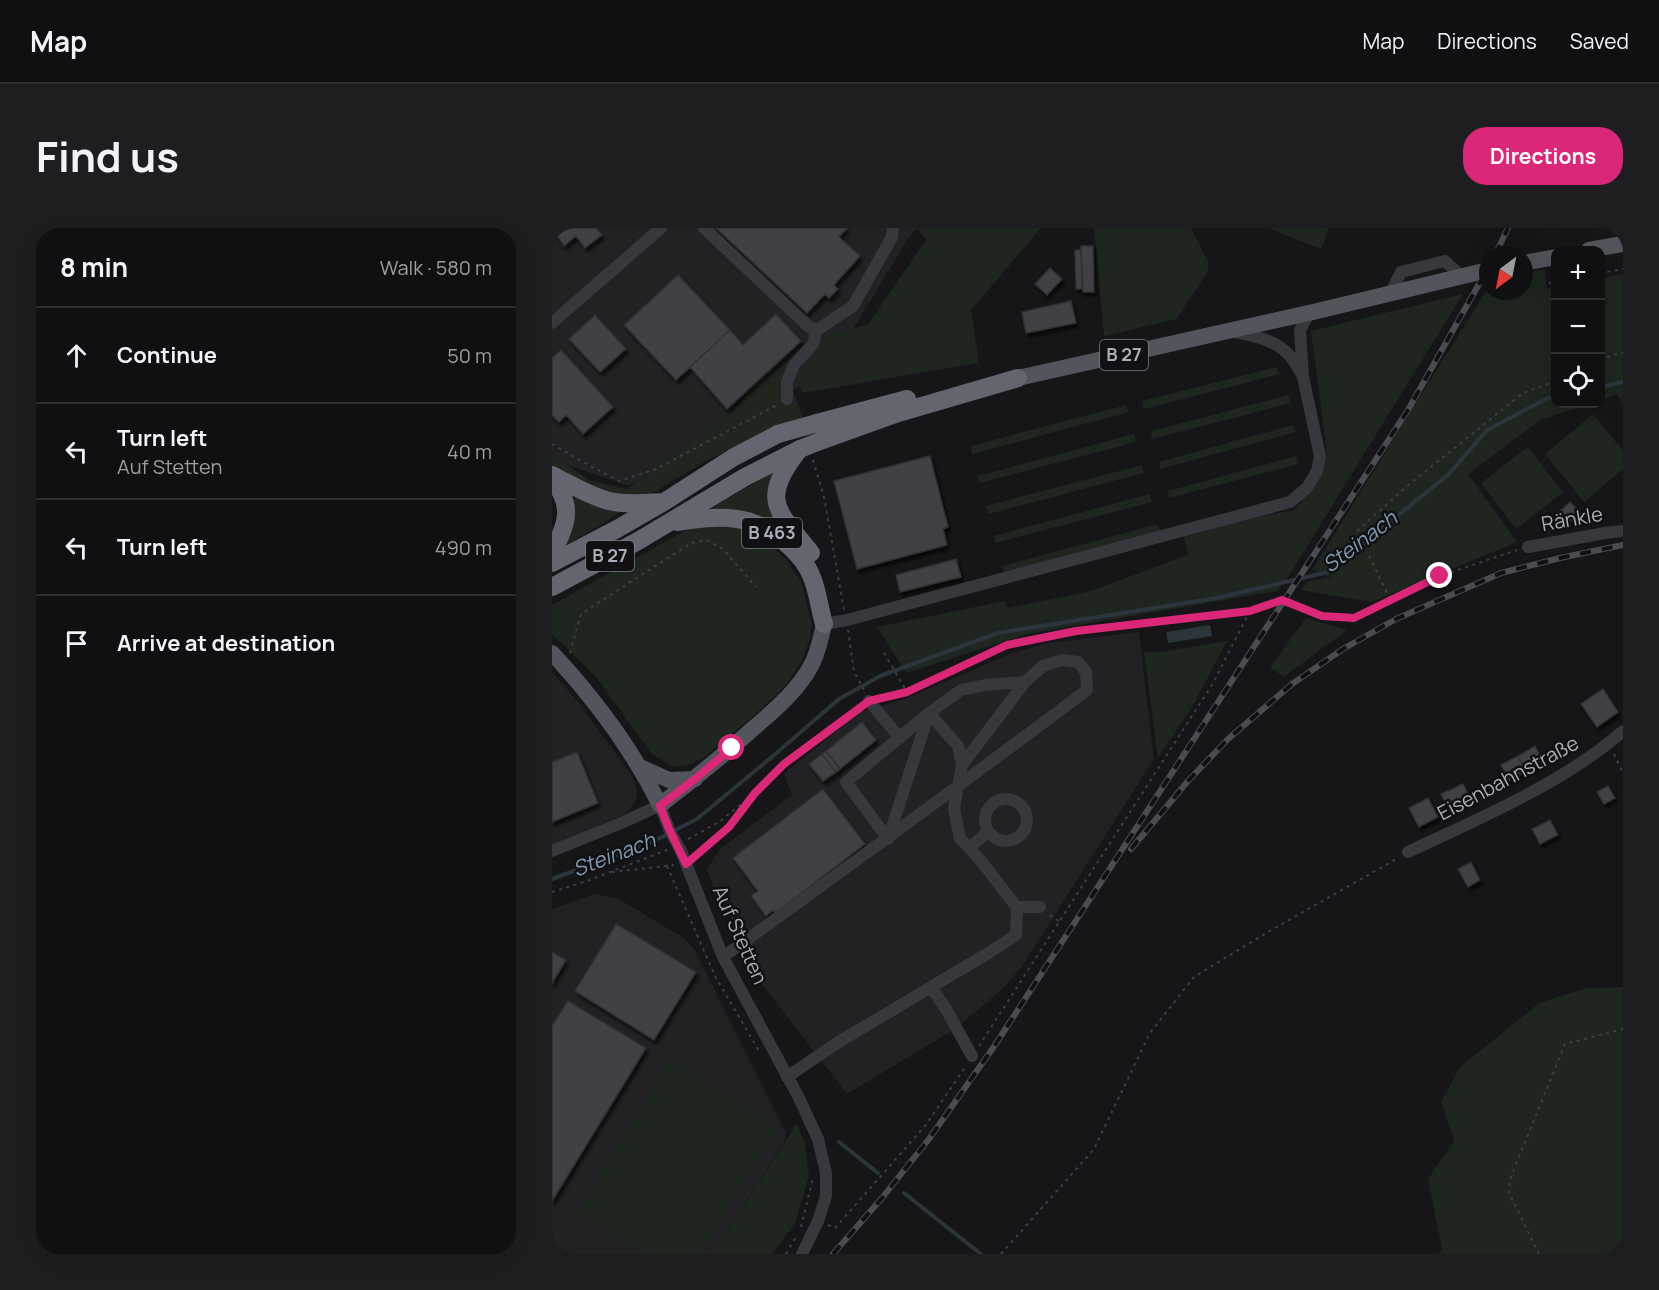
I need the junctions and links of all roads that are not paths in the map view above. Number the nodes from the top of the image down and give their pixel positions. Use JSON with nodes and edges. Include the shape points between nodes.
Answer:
{"nodes":[{"id":1,"x":661,"y":228,"type":"edge"},
{"id":2,"x":705,"y":228,"type":"edge"},
{"id":3,"x":893,"y":228,"type":"edge"},
{"id":4,"x":1623,"y":244,"type":"edge"},
{"id":5,"x":1605,"y":247,"type":"edge"},
{"id":6,"x":1551,"y":258,"type":"edge"},
{"id":7,"x":1533,"y":261,"type":"edge"},
{"id":8,"x":1479,"y":272,"type":"edge"},
{"id":9,"x":1313,"y":312,"type":"junction"},
{"id":10,"x":552,"y":323,"type":"edge"},
{"id":11,"x":817,"y":330,"type":"junction"},
{"id":12,"x":1229,"y":331,"type":"junction"},
{"id":13,"x":1303,"y":377,"type":"junction"},
{"id":14,"x":1018,"y":378,"type":"joint"},
{"id":15,"x":787,"y":399,"type":"road end"},
{"id":16,"x":818,"y":432,"type":"junction"},
{"id":17,"x":807,"y":454,"type":"junction"},
{"id":18,"x":552,"y":475,"type":"edge"},
{"id":19,"x":552,"y":480,"type":"edge"},
{"id":20,"x":664,"y":502,"type":"junction"},
{"id":21,"x":666,"y":524,"type":"junction"},
{"id":22,"x":1623,"y":531,"type":"edge"},
{"id":23,"x":1528,"y":546,"type":"road end"},
{"id":24,"x":552,"y":553,"type":"edge"},
{"id":25,"x":552,"y":563,"type":"edge"},
{"id":26,"x":552,"y":587,"type":"edge"},
{"id":27,"x":824,"y":624,"type":"junction"},
{"id":28,"x":552,"y":653,"type":"edge"},
{"id":29,"x":1025,"y":682,"type":"junction"},
{"id":30,"x":867,"y":696,"type":"road end"},
{"id":31,"x":929,"y":713,"type":"junction"},
{"id":32,"x":1623,"y":731,"type":"edge"},
{"id":33,"x":900,"y":738,"type":"junction"},
{"id":34,"x":962,"y":765,"type":"junction"},
{"id":35,"x":639,"y":766,"type":"junction"},
{"id":36,"x":695,"y":779,"type":"junction"},
{"id":37,"x":958,"y":786,"type":"junction"},
{"id":38,"x":660,"y":806,"type":"junction"},
{"id":39,"x":988,"y":832,"type":"dead end"},
{"id":40,"x":888,"y":839,"type":"junction"},
{"id":41,"x":970,"y":847,"type":"junction"},
{"id":42,"x":552,"y":850,"type":"edge"},
{"id":43,"x":1407,"y":852,"type":"road end"},
{"id":44,"x":1017,"y":907,"type":"junction"},
{"id":45,"x":1040,"y":907,"type":"dead end"},
{"id":46,"x":723,"y":957,"type":"junction"},
{"id":47,"x":931,"y":987,"type":"junction"},
{"id":48,"x":972,"y":1056,"type":"road end"},
{"id":49,"x":787,"y":1077,"type":"junction"},
{"id":50,"x":802,"y":1254,"type":"edge"}],
"edges":[{"from":1,"to":10,"type":"street"},
{"from":2,"to":11,"type":"street","via":[[809,327]]},
{"from":3,"to":11,"type":"street","via":[[892,237],[853,306]]},
{"from":4,"to":5,"type":"main road"},
{"from":6,"to":7,"type":"main road"},
{"from":8,"to":9,"type":"main road","number":"B 27"},
{"from":9,"to":12,"type":"main road","number":"B 27"},
{"from":9,"to":13,"type":"street","via":[[1300,330]]},
{"from":11,"to":15,"type":"street","via":[[813,344],[794,365],[787,382]]},
{"from":12,"to":13,"type":"street","via":[[1271,342],[1291,357]]},
{"from":12,"to":14,"type":"main road","number":"B 27"},
{"from":13,"to":27,"type":"street","via":[[1320,456],[1307,488],[1290,502]]},
{"from":14,"to":16,"type":"highway","number":"B 27"},
{"from":16,"to":17,"type":"highway","number":"B 27","bridge":true},
{"from":16,"to":20,"type":"highway","number":"B 27","bridge":true,"via":[[778,434]]},
{"from":17,"to":21,"type":"highway","number":"B 27","via":[[745,477]]},
{"from":17,"to":27,"type":"highway","via":[[780,477],[777,508],[812,555],[822,580]]},
{"from":18,"to":20,"type":"highway","via":[[608,501]]},
{"from":19,"to":24,"type":"highway","via":[[566,499],[561,537]]},
{"from":20,"to":25,"type":"highway","number":"B 27"},
{"from":21,"to":26,"type":"highway","number":"B 27"},
{"from":21,"to":27,"type":"highway","number":"B 463","via":[[700,518],[738,519],[765,528],[803,560],[813,579]]},
{"from":22,"to":23,"type":"street","name":"Ränkle"},
{"from":27,"to":36,"type":"main road","number":"B 463","via":[[812,664],[794,690]]},
{"from":28,"to":35,"type":"main road","name":"Auf Stetten","via":[[610,722]]},
{"from":29,"to":31,"type":"street","via":[[961,690]]},
{"from":29,"to":34,"type":"street"},
{"from":29,"to":37,"type":"street","via":[[1043,666],[1062,660],[1078,662],[1086,672],[1087,690]]},
{"from":30,"to":33,"type":"street"},
{"from":31,"to":33,"type":"street"},
{"from":31,"to":34,"type":"street","via":[[958,746]]},
{"from":31,"to":40,"type":"street"},
{"from":32,"to":43,"type":"street","name":"Eisenbahnstraße","via":[[1540,787]]},
{"from":33,"to":40,"type":"street","via":[[846,782]]},
{"from":34,"to":37,"type":"street"},
{"from":35,"to":36,"type":"main road","via":[[669,780]]},
{"from":35,"to":38,"type":"main road","name":"Auf Stetten"},
{"from":36,"to":38,"type":"main road","number":"B 463"},
{"from":37,"to":40,"type":"street"},
{"from":37,"to":41,"type":"street","via":[[954,808],[960,839]]},
{"from":38,"to":42,"type":"street"},
{"from":38,"to":46,"type":"street","name":"Auf Stetten","bridge":true},
{"from":39,"to":41,"type":"street"},
{"from":40,"to":46,"type":"street"},
{"from":41,"to":44,"type":"street"},
{"from":44,"to":45,"type":"street"},
{"from":44,"to":47,"type":"street","via":[[1016,934]]},
{"from":46,"to":49,"type":"street","name":"Auf Stetten"},
{"from":47,"to":48,"type":"street"},
{"from":47,"to":49,"type":"street"},
{"from":49,"to":50,"type":"street","name":"Auf Stetten","via":[[818,1139],[826,1173],[826,1196]]}]}
